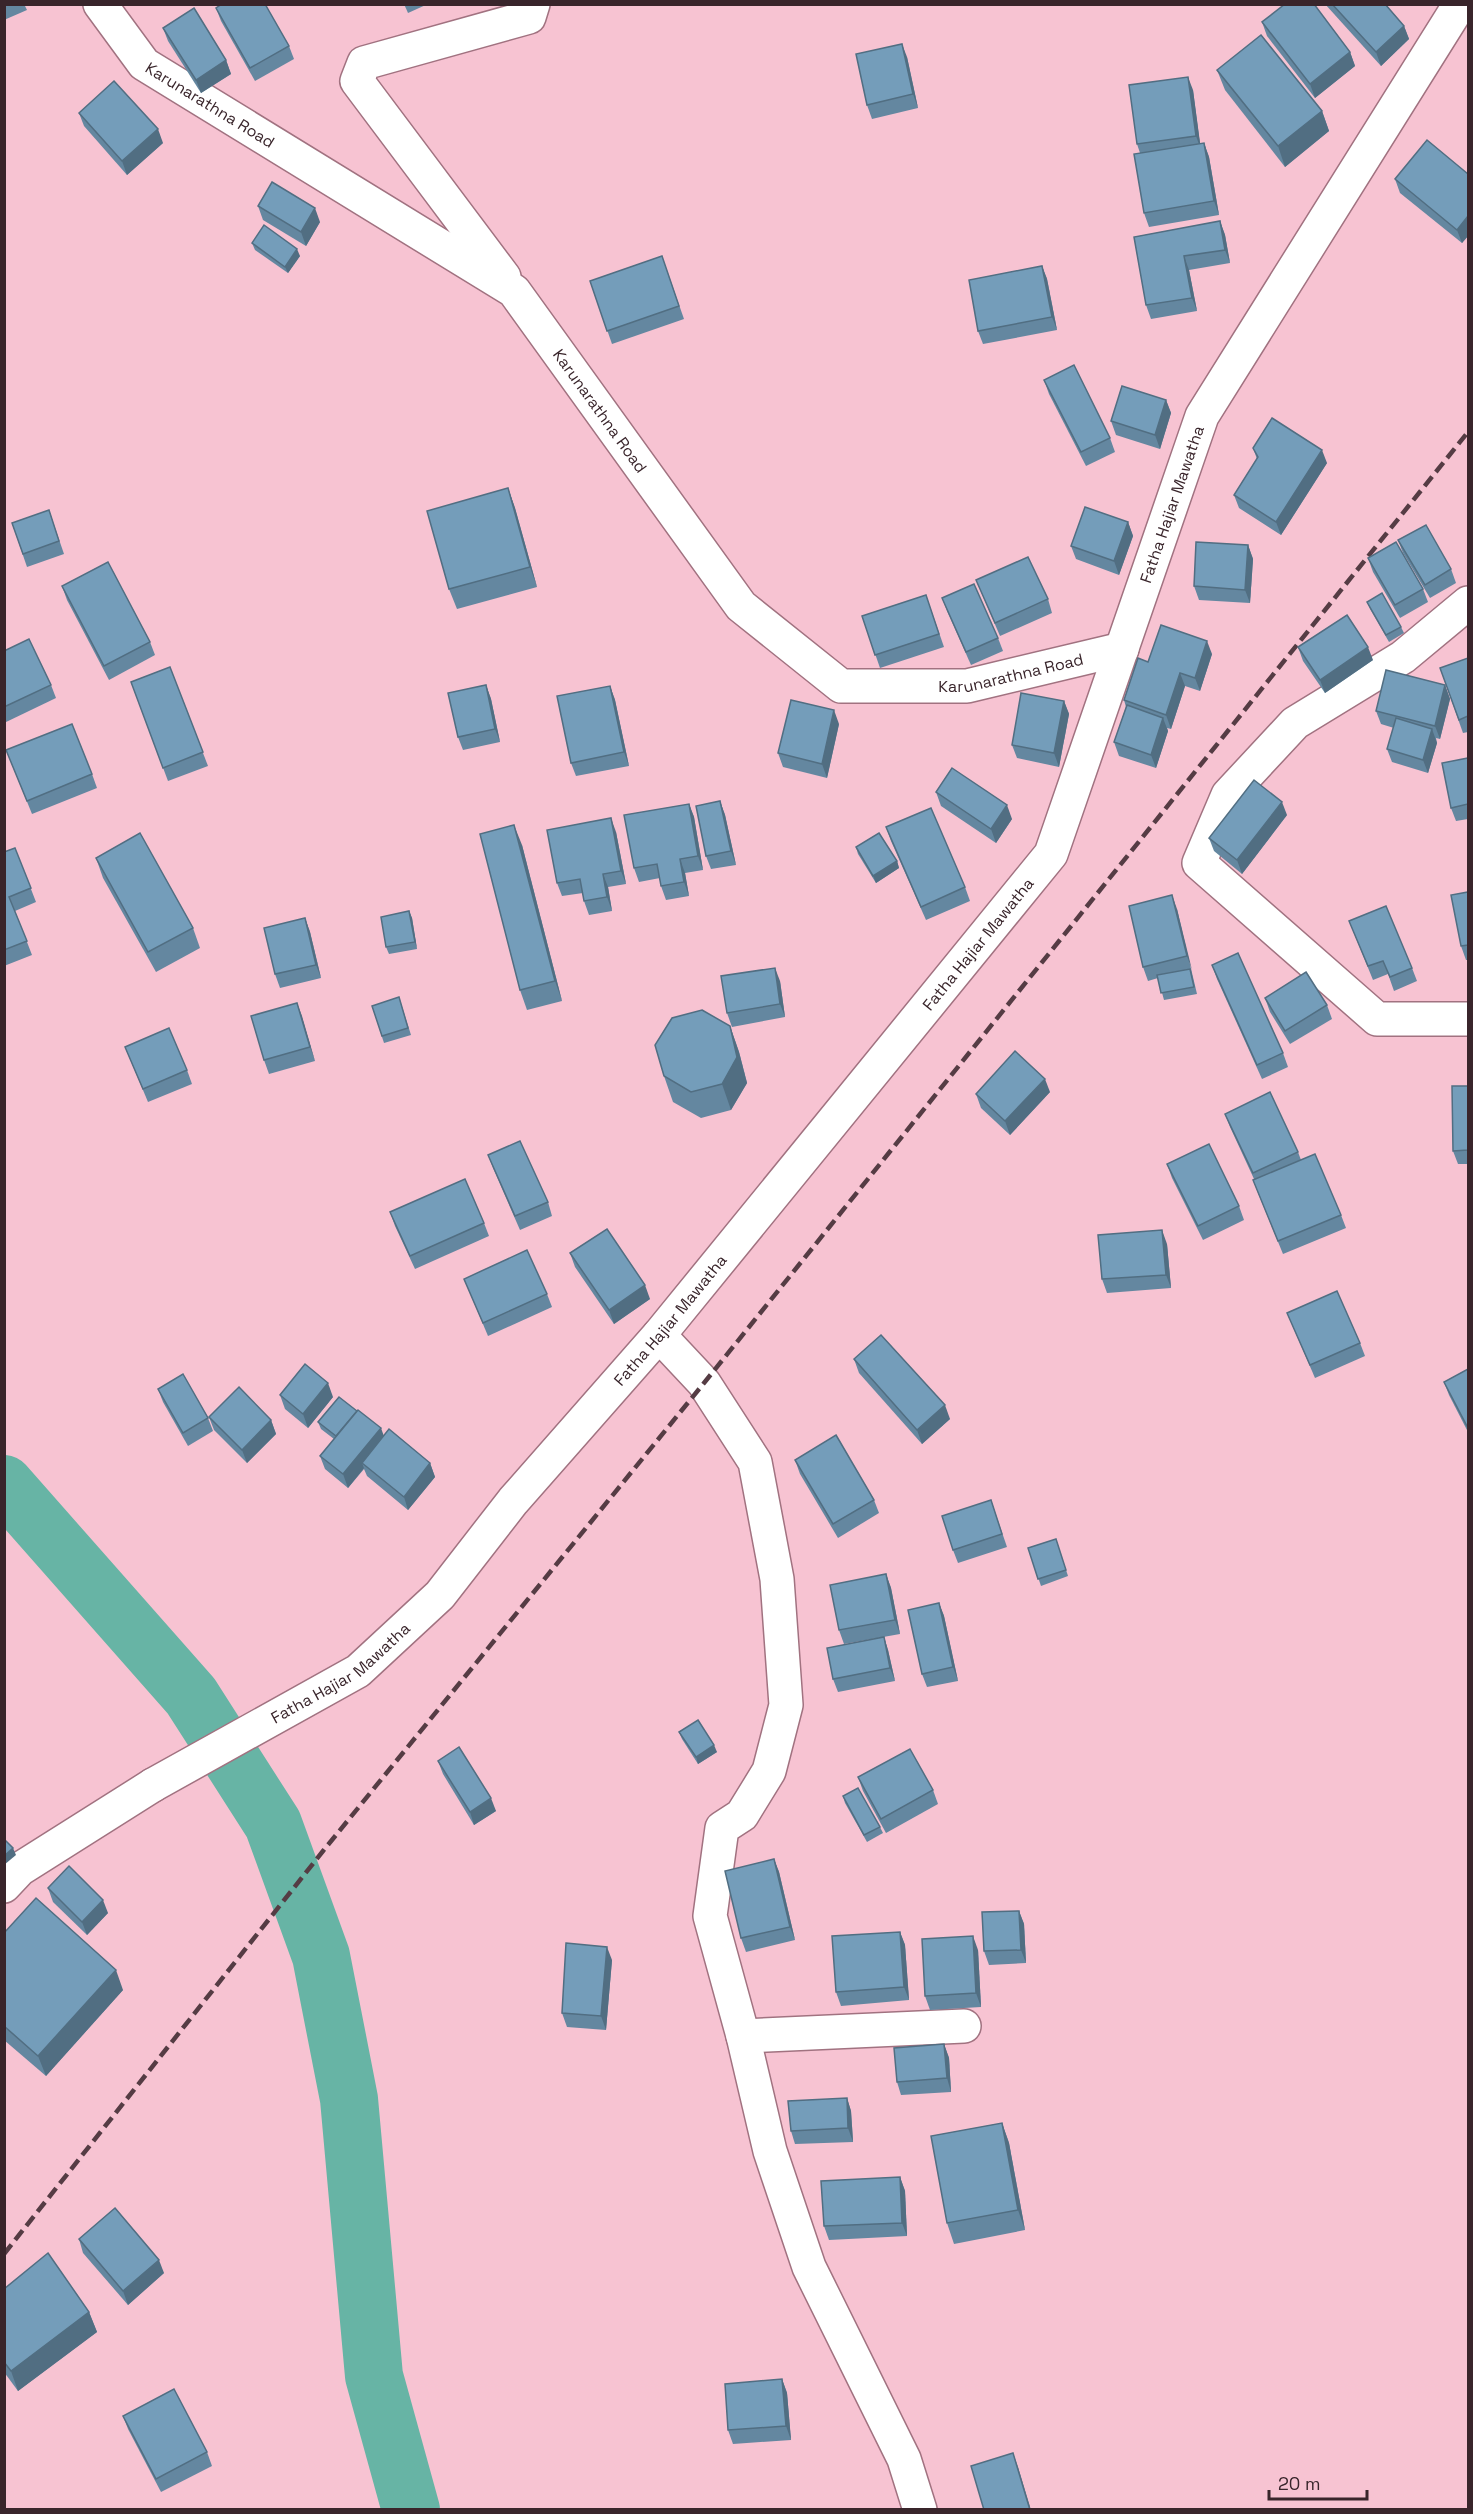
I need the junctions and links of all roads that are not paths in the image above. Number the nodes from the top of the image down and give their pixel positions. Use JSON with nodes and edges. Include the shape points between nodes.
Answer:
{"nodes":[{"id":1,"x":100,"y":4,"type":"edge"},
{"id":2,"x":533,"y":4,"type":"edge"},
{"id":3,"x":1460,"y":4,"type":"edge"},
{"id":4,"x":514,"y":291,"type":"junction"},
{"id":5,"x":1468,"y":603,"type":"edge"},
{"id":6,"x":1122,"y":649,"type":"junction"},
{"id":7,"x":1468,"y":1019,"type":"edge"},
{"id":8,"x":659,"y":1335,"type":"junction"},
{"id":9,"x":4,"y":1886,"type":"edge"},
{"id":10,"x":964,"y":2026,"type":"dead end"},
{"id":11,"x":743,"y":2036,"type":"junction"},
{"id":12,"x":920,"y":2510,"type":"edge"}],
"edges":[{"from":1,"to":4,"type":"street","name":"Karunarathna Road","via":[[144,64]]},
{"from":2,"to":4,"type":"street","via":[[529,17],[364,63],[357,81]]},
{"from":3,"to":6,"type":"street","name":"Fatha Hajiar Mawatha","via":[[1202,416]]},
{"from":4,"to":6,"type":"street","name":"Karunarathna Road","via":[[741,606],[841,686],[967,686]]},
{"from":5,"to":7,"type":"street","via":[[1403,657],[1295,723],[1228,795],[1199,863],[1377,1019]]},
{"from":6,"to":8,"type":"street","name":"Fatha Hajiar Mawatha","via":[[1051,854]]},
{"from":8,"to":9,"type":"street","name":"Fatha Hajiar Mawatha","via":[[513,1501],[440,1595],[358,1671],[153,1785],[20,1869]]},
{"from":8,"to":11,"type":"street","via":[[704,1383],[755,1462],[777,1580],[786,1706],[769,1771],[742,1815],[722,1828],[710,1916]]},
{"from":10,"to":11,"type":"street"},
{"from":11,"to":12,"type":"street","via":[[770,2151],[809,2267],[903,2459]]}]}
